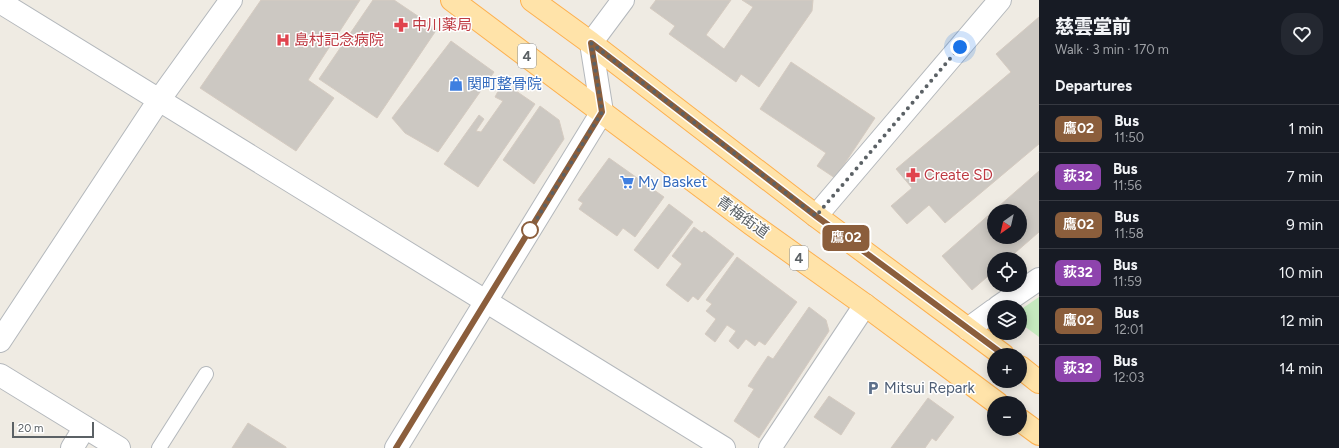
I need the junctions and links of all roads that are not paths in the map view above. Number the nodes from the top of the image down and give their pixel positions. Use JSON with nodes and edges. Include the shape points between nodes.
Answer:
{"nodes":[{"id":1,"x":231,"y":0,"type":"edge"},
{"id":2,"x":452,"y":0,"type":"edge"},
{"id":3,"x":532,"y":0,"type":"edge"},
{"id":4,"x":623,"y":0,"type":"edge"},
{"id":5,"x":1000,"y":0,"type":"edge"},
{"id":6,"x":0,"y":2,"type":"edge"},
{"id":7,"x":591,"y":43,"type":"junction"},
{"id":8,"x":159,"y":100,"type":"junction"},
{"id":9,"x":602,"y":112,"type":"junction"},
{"id":10,"x":816,"y":216,"type":"junction"},
{"id":11,"x":1039,"y":279,"type":"edge"},
{"id":12,"x":1008,"y":300,"type":"edge"},
{"id":13,"x":486,"y":301,"type":"junction"},
{"id":14,"x":865,"y":305,"type":"junction"},
{"id":15,"x":987,"y":315,"type":"edge"},
{"id":16,"x":968,"y":329,"type":"junction"},
{"id":17,"x":0,"y":341,"type":"edge"},
{"id":18,"x":994,"y":348,"type":"edge"},
{"id":19,"x":1027,"y":373,"type":"edge"},
{"id":20,"x":206,"y":374,"type":"dead end"},
{"id":21,"x":0,"y":375,"type":"edge"},
{"id":22,"x":1039,"y":382,"type":"edge"},
{"id":23,"x":988,"y":396,"type":"edge"},
{"id":24,"x":1027,"y":425,"type":"edge"},
{"id":25,"x":85,"y":427,"type":"junction"},
{"id":26,"x":1039,"y":434,"type":"edge"},
{"id":27,"x":72,"y":448,"type":"edge"},
{"id":28,"x":119,"y":448,"type":"edge"},
{"id":29,"x":159,"y":448,"type":"edge"},
{"id":30,"x":396,"y":448,"type":"edge"},
{"id":31,"x":724,"y":448,"type":"edge"},
{"id":32,"x":770,"y":448,"type":"edge"}],
"edges":[{"from":1,"to":8,"type":"street"},
{"from":2,"to":9,"type":"main road","name":"青梅街道","number":"4"},
{"from":3,"to":7,"type":"main road"},
{"from":4,"to":7,"type":"street"},
{"from":5,"to":10,"type":"street"},
{"from":6,"to":8,"type":"street"},
{"from":7,"to":9,"type":"street"},
{"from":7,"to":10,"type":"main road"},
{"from":8,"to":13,"type":"street"},
{"from":8,"to":17,"type":"street"},
{"from":9,"to":13,"type":"street"},
{"from":9,"to":14,"type":"main road","name":"青梅街道","number":"4","via":[[756,228]]},
{"from":10,"to":16,"type":"main road"},
{"from":11,"to":12,"type":"street"},
{"from":13,"to":30,"type":"street"},
{"from":13,"to":31,"type":"street"},
{"from":14,"to":23,"type":"main road","name":"青梅街道","number":"4"},
{"from":14,"to":32,"type":"street"},
{"from":15,"to":16,"type":"street"},
{"from":16,"to":18,"type":"main road"},
{"from":19,"to":22,"type":"main road"},
{"from":20,"to":29,"type":"lane"},
{"from":21,"to":25,"type":"street"},
{"from":24,"to":26,"type":"main road"},
{"from":25,"to":27,"type":"street"},
{"from":25,"to":28,"type":"street"}]}
